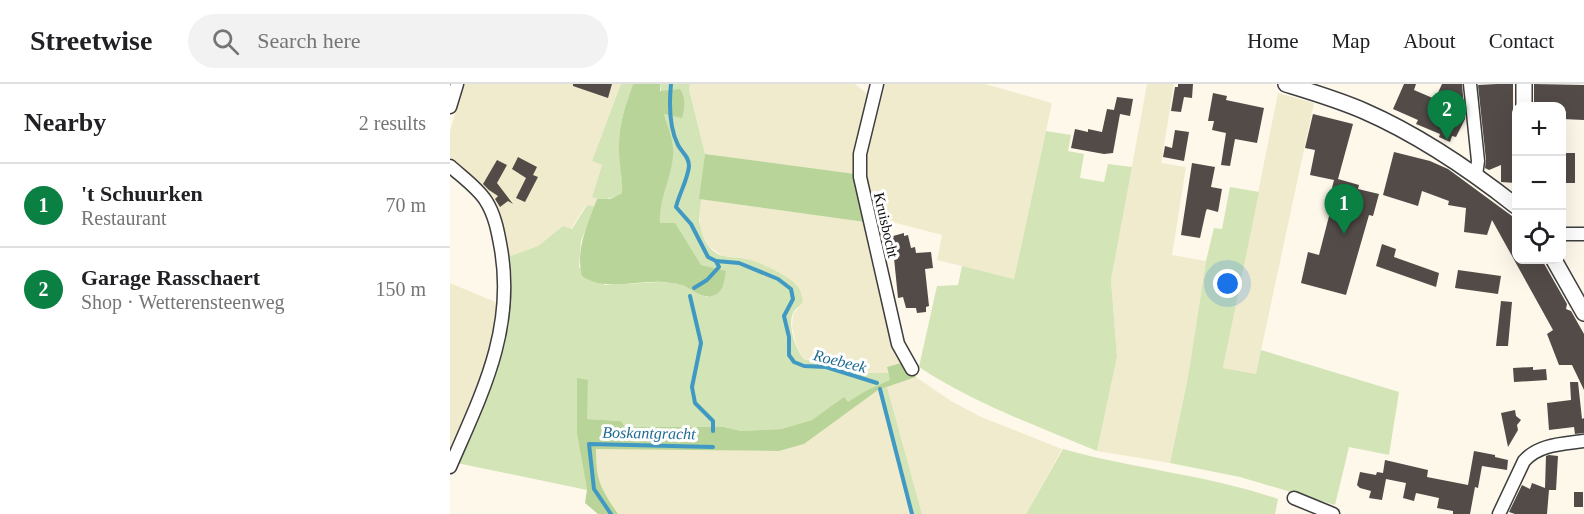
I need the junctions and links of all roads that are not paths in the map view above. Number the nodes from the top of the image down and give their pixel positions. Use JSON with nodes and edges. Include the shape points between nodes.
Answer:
{"nodes":[{"id":1,"x":457,"y":84,"type":"edge"},
{"id":2,"x":877,"y":84,"type":"edge"},
{"id":3,"x":1286,"y":84,"type":"edge"},
{"id":4,"x":1470,"y":84,"type":"edge"},
{"id":5,"x":1524,"y":84,"type":"edge"},
{"id":6,"x":1524,"y":102,"type":"edge"},
{"id":7,"x":450,"y":107,"type":"edge"},
{"id":8,"x":450,"y":166,"type":"edge"},
{"id":9,"x":1476,"y":175,"type":"junction"},
{"id":10,"x":1512,"y":203,"type":"edge"},
{"id":11,"x":1566,"y":234,"type":"edge"},
{"id":12,"x":1584,"y":234,"type":"edge"},
{"id":13,"x":1556,"y":264,"type":"edge"},
{"id":14,"x":1584,"y":313,"type":"edge"},
{"id":15,"x":912,"y":369,"type":"dead end"},
{"id":16,"x":1584,"y":441,"type":"edge"},
{"id":17,"x":450,"y":467,"type":"edge"},
{"id":18,"x":1294,"y":498,"type":"dead end"},
{"id":19,"x":1333,"y":514,"type":"edge"},
{"id":20,"x":1499,"y":514,"type":"edge"}],
"edges":[{"from":1,"to":7,"type":"street"},
{"from":2,"to":15,"type":"street","name":"Kruisbocht","via":[[860,154],[860,177],[898,344]]},
{"from":3,"to":9,"type":"street","via":[[1364,111],[1417,137]]},
{"from":4,"to":9,"type":"street"},
{"from":5,"to":6,"type":"street"},
{"from":8,"to":17,"type":"street","via":[[485,199],[492,213],[500,239],[505,285],[495,359]]},
{"from":9,"to":10,"type":"street"},
{"from":11,"to":12,"type":"street"},
{"from":13,"to":14,"type":"street"},
{"from":16,"to":20,"type":"street","via":[[1540,448],[1530,455]]},
{"from":18,"to":19,"type":"street"}]}
